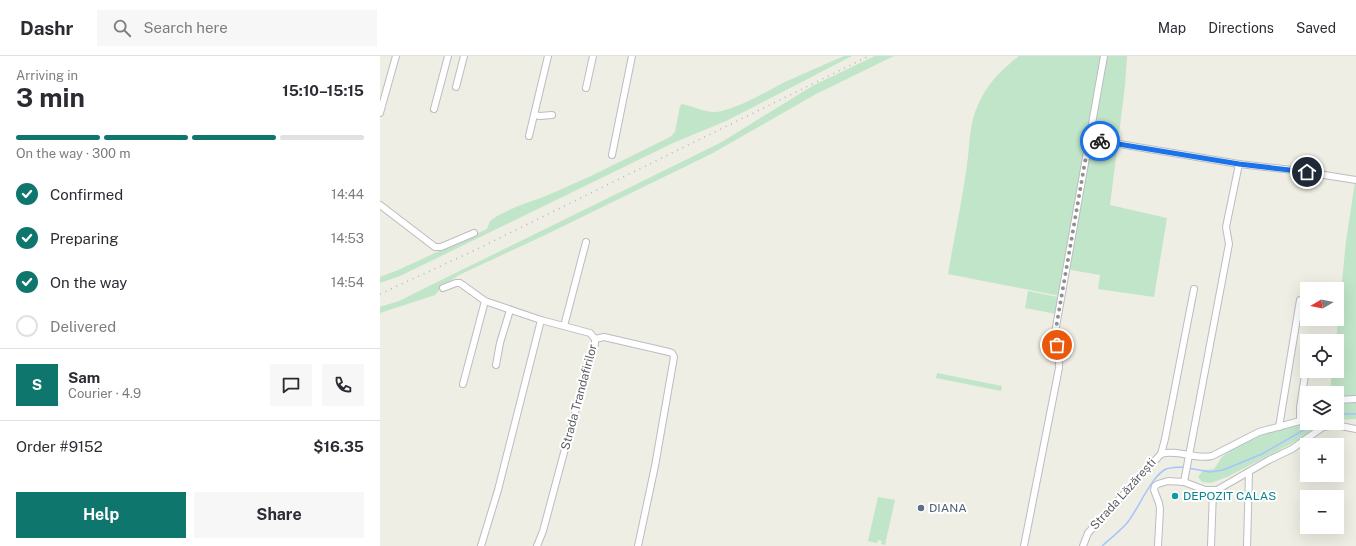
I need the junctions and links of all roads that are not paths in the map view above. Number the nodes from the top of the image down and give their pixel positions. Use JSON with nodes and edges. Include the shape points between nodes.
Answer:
{"nodes":[{"id":1,"x":396,"y":56,"type":"edge"},
{"id":2,"x":448,"y":56,"type":"edge"},
{"id":3,"x":464,"y":56,"type":"edge"},
{"id":4,"x":548,"y":56,"type":"edge"},
{"id":5,"x":593,"y":56,"type":"edge"},
{"id":6,"x":632,"y":56,"type":"edge"},
{"id":7,"x":1104,"y":56,"type":"edge"},
{"id":8,"x":456,"y":87,"type":"dead end"},
{"id":9,"x":586,"y":88,"type":"dead end"},
{"id":10,"x":434,"y":109,"type":"dead end"},
{"id":11,"x":380,"y":113,"type":"edge"},
{"id":12,"x":534,"y":115,"type":"junction"},
{"id":13,"x":552,"y":115,"type":"dead end"},
{"id":14,"x":529,"y":136,"type":"dead end"},
{"id":15,"x":1089,"y":139,"type":"junction"},
{"id":16,"x":612,"y":155,"type":"dead end"},
{"id":17,"x":1239,"y":164,"type":"junction"},
{"id":18,"x":1356,"y":180,"type":"edge"},
{"id":19,"x":380,"y":206,"type":"edge"},
{"id":20,"x":474,"y":233,"type":"dead end"},
{"id":21,"x":586,"y":242,"type":"dead end"},
{"id":22,"x":443,"y":288,"type":"dead end"},
{"id":23,"x":1194,"y":289,"type":"dead end"},
{"id":24,"x":1300,"y":300,"type":"dead end"},
{"id":25,"x":484,"y":301,"type":"junction"},
{"id":26,"x":510,"y":310,"type":"junction"},
{"id":27,"x":541,"y":320,"type":"junction"},
{"id":28,"x":564,"y":326,"type":"junction"},
{"id":29,"x":595,"y":339,"type":"junction"},
{"id":30,"x":496,"y":365,"type":"dead end"},
{"id":31,"x":463,"y":384,"type":"dead end"},
{"id":32,"x":1355,"y":398,"type":"edge"},
{"id":33,"x":1344,"y":399,"type":"edge"},
{"id":34,"x":1300,"y":421,"type":"edge"},
{"id":35,"x":1279,"y":427,"type":"junction"},
{"id":36,"x":1356,"y":430,"type":"edge"},
{"id":37,"x":1161,"y":454,"type":"junction"},
{"id":38,"x":1189,"y":455,"type":"junction"},
{"id":39,"x":1249,"y":472,"type":"junction"},
{"id":40,"x":1184,"y":482,"type":"junction"},
{"id":41,"x":1214,"y":491,"type":"junction"},
{"id":42,"x":481,"y":546,"type":"edge"},
{"id":43,"x":537,"y":546,"type":"edge"},
{"id":44,"x":638,"y":546,"type":"edge"},
{"id":45,"x":1024,"y":546,"type":"edge"},
{"id":46,"x":1083,"y":546,"type":"edge"},
{"id":47,"x":1158,"y":546,"type":"edge"},
{"id":48,"x":1211,"y":546,"type":"edge"},
{"id":49,"x":1247,"y":546,"type":"edge"}],
"edges":[{"from":1,"to":11,"type":"street"},
{"from":2,"to":10,"type":"street"},
{"from":3,"to":8,"type":"street"},
{"from":4,"to":12,"type":"street"},
{"from":5,"to":9,"type":"street"},
{"from":6,"to":16,"type":"street"},
{"from":7,"to":15,"type":"street"},
{"from":12,"to":13,"type":"street"},
{"from":12,"to":14,"type":"street"},
{"from":15,"to":17,"type":"street"},
{"from":15,"to":45,"type":"street","via":[[1056,328],[1059,368]]},
{"from":17,"to":18,"type":"street"},
{"from":17,"to":38,"type":"street","via":[[1226,227],[1228,244]]},
{"from":19,"to":20,"type":"street","via":[[435,247],[441,247]]},
{"from":21,"to":28,"type":"street"},
{"from":22,"to":25,"type":"street","name":"Strada Trandafirilor","via":[[460,282]]},
{"from":23,"to":37,"type":"street"},
{"from":24,"to":35,"type":"street"},
{"from":25,"to":26,"type":"street","name":"Strada Trandafirilor"},
{"from":25,"to":31,"type":"street"},
{"from":26,"to":27,"type":"street","name":"Strada Trandafirilor"},
{"from":26,"to":30,"type":"street"},
{"from":27,"to":28,"type":"street","name":"Strada Trandafirilor"},
{"from":27,"to":42,"type":"street","via":[[498,490]]},
{"from":28,"to":29,"type":"street","name":"Strada Trandafirilor","via":[[590,333]]},
{"from":29,"to":43,"type":"street","name":"Strada Trandafirilor"},
{"from":29,"to":44,"type":"street","via":[[604,337],[662,350],[672,353],[674,357]]},
{"from":32,"to":33,"type":"street"},
{"from":34,"to":35,"type":"street","name":"Strada Lăzărești"},
{"from":35,"to":38,"type":"street","name":"Strada Lăzărești","via":[[1250,436],[1212,456]]},
{"from":36,"to":39,"type":"street","via":[[1336,425],[1323,427],[1292,449]]},
{"from":37,"to":38,"type":"street","name":"Strada Lăzărești","via":[[1173,452]]},
{"from":37,"to":46,"type":"street","name":"Strada Lăzărești","via":[[1088,533]]},
{"from":38,"to":40,"type":"street"},
{"from":39,"to":41,"type":"street"},
{"from":39,"to":49,"type":"street"},
{"from":40,"to":41,"type":"street"},
{"from":40,"to":47,"type":"street","via":[[1168,481],[1155,486],[1160,509]]},
{"from":41,"to":48,"type":"street"}]}
